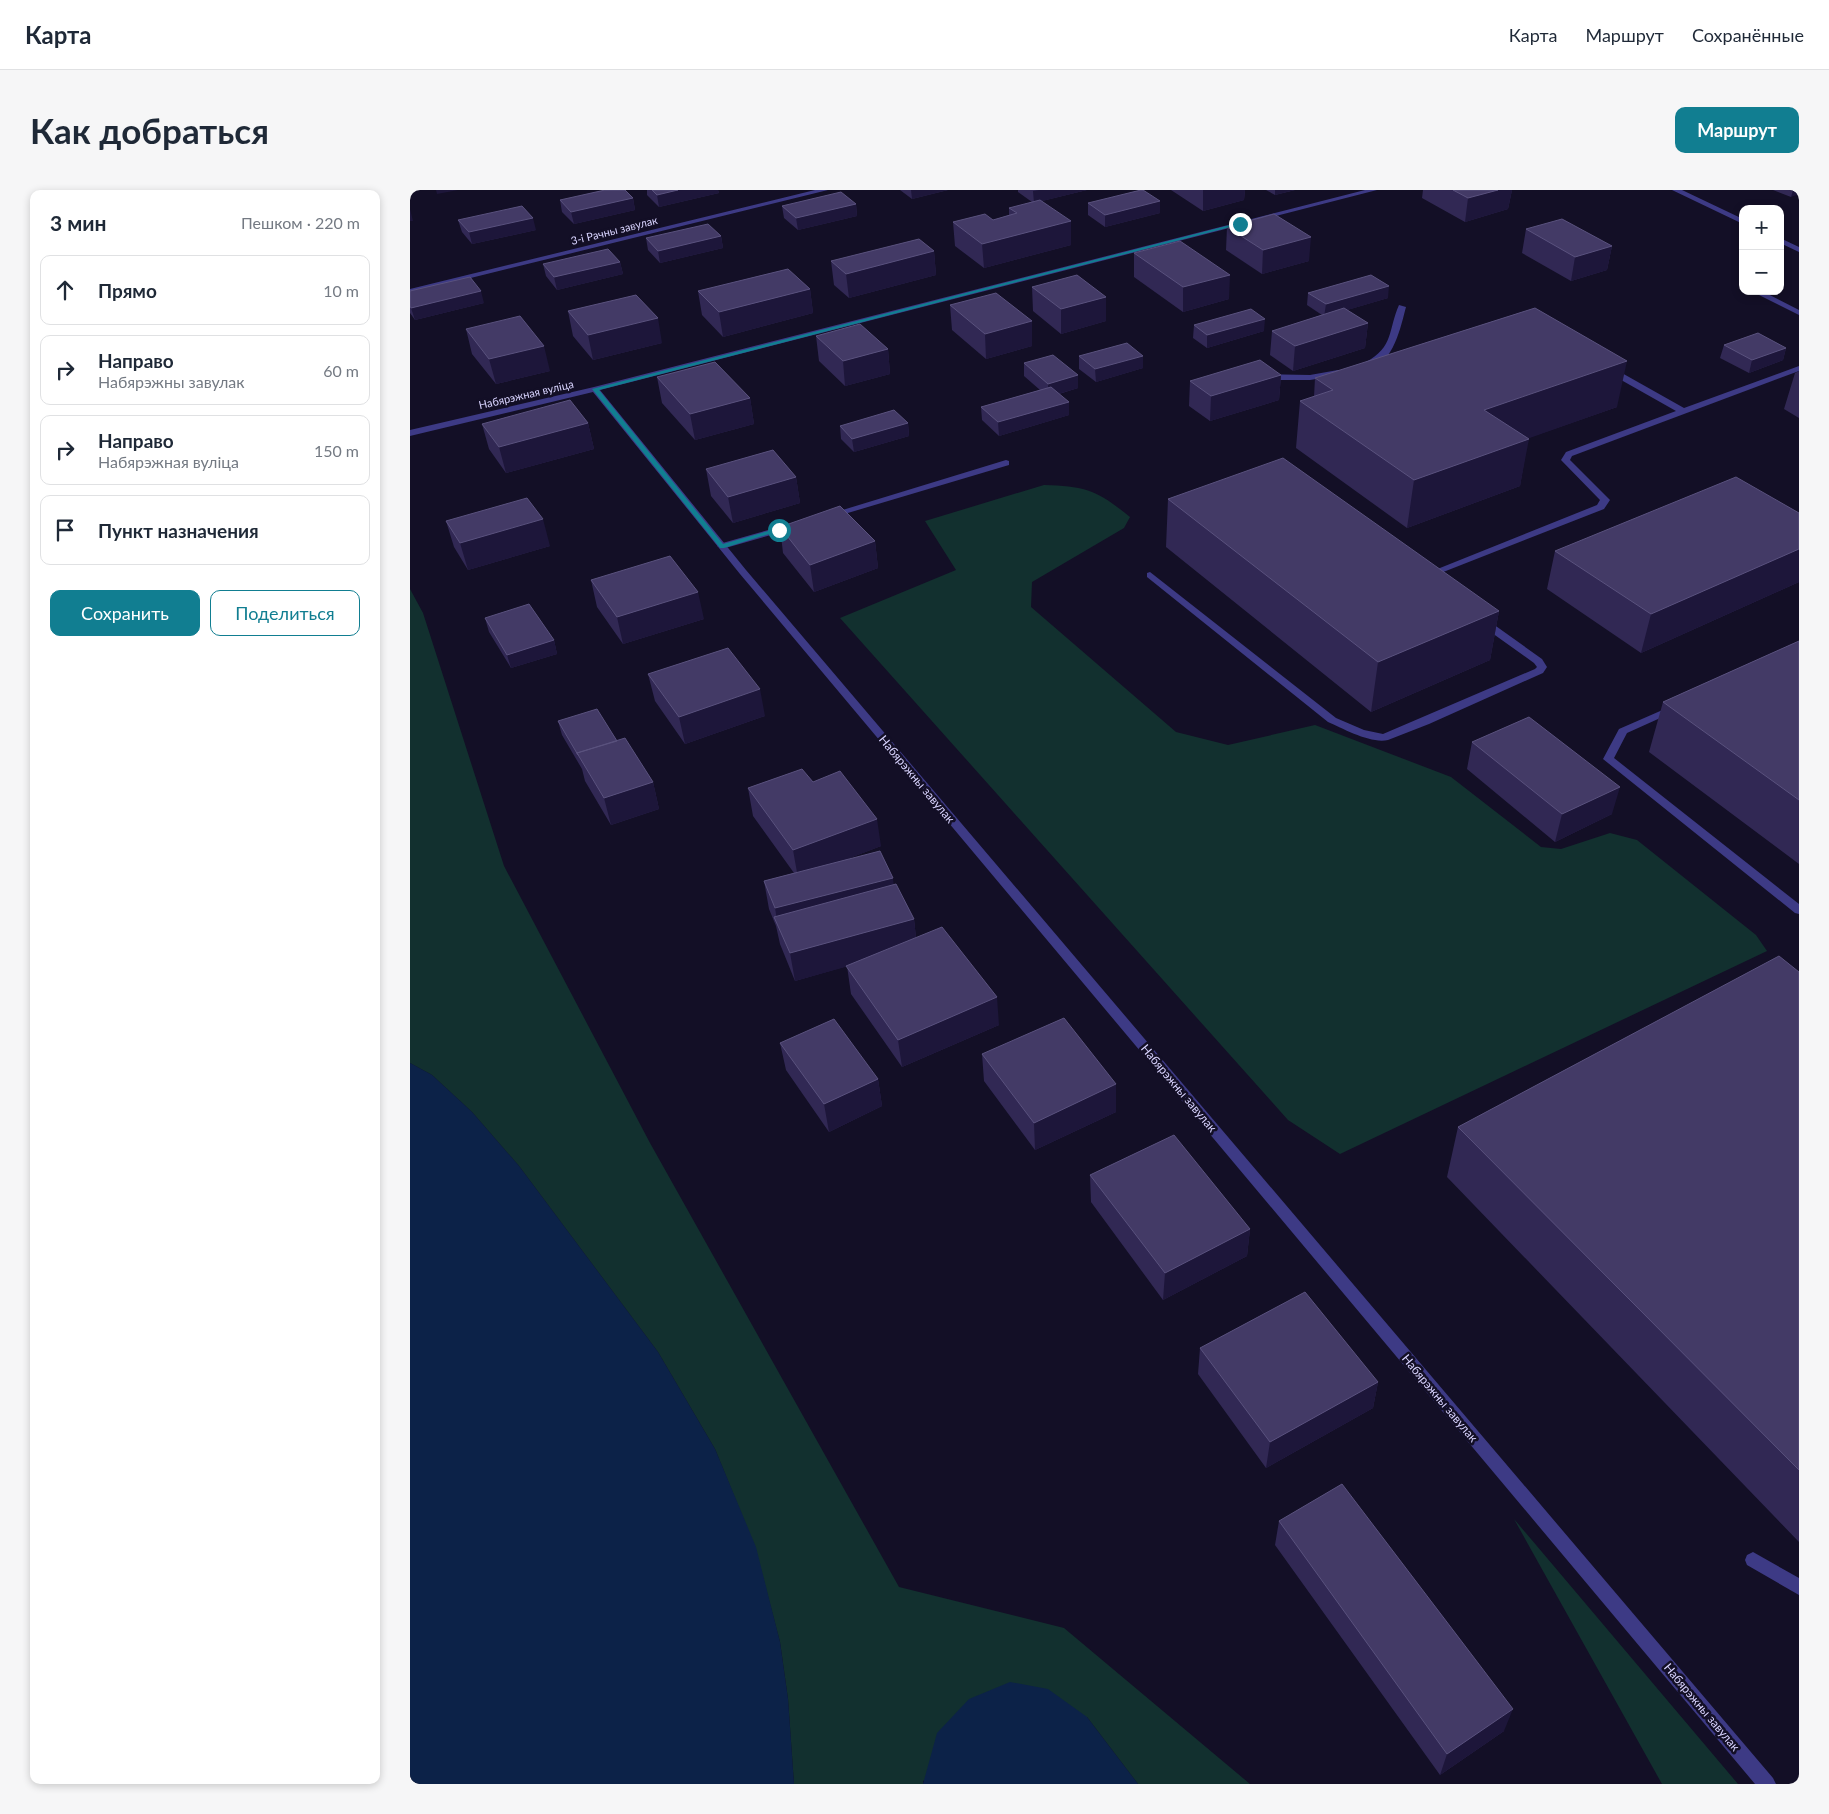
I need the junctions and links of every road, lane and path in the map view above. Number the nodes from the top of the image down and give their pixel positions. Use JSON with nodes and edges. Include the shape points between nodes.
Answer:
{"nodes":[{"id":1,"x":824,"y":190,"type":"edge"},
{"id":2,"x":1373,"y":190,"type":"edge"},
{"id":3,"x":1676,"y":190,"type":"edge"},
{"id":4,"x":1739,"y":220,"type":"edge"},
{"id":5,"x":1784,"y":242,"type":"edge"},
{"id":6,"x":1799,"y":250,"type":"edge"},
{"id":7,"x":410,"y":291,"type":"edge"},
{"id":8,"x":1763,"y":295,"type":"edge"},
{"id":9,"x":1402,"y":306,"type":"dead end"},
{"id":10,"x":1799,"y":313,"type":"edge"},
{"id":11,"x":1601,"y":365,"type":"edge"},
{"id":12,"x":1365,"y":366,"type":"edge"},
{"id":13,"x":1799,"y":368,"type":"edge"},
{"id":14,"x":1346,"y":370,"type":"edge"},
{"id":15,"x":1259,"y":376,"type":"edge"},
{"id":16,"x":595,"y":389,"type":"junction"},
{"id":17,"x":1683,"y":411,"type":"junction"},
{"id":18,"x":410,"y":433,"type":"edge"},
{"id":19,"x":1006,"y":463,"type":"dead end"},
{"id":20,"x":722,"y":546,"type":"junction"},
{"id":21,"x":1150,"y":575,"type":"dead end"},
{"id":22,"x":1422,"y":577,"type":"edge"},
{"id":23,"x":1476,"y":616,"type":"edge"},
{"id":24,"x":1684,"y":703,"type":"edge"},
{"id":25,"x":1799,"y":910,"type":"edge"},
{"id":26,"x":1752,"y":1560,"type":"dead end"},
{"id":27,"x":1799,"y":1587,"type":"edge"},
{"id":28,"x":1767,"y":1784,"type":"edge"}],
"edges":[{"from":1,"to":7,"type":"street","name":"3-і Рачны завулак"},
{"from":2,"to":16,"type":"street","name":"Набярэжная вуліца"},
{"from":3,"to":4,"type":"street"},
{"from":5,"to":6,"type":"street"},
{"from":8,"to":10,"type":"street"},
{"from":9,"to":12,"type":"street","via":[[1389,351]]},
{"from":11,"to":17,"type":"street"},
{"from":13,"to":17,"type":"street"},
{"from":14,"to":15,"type":"street","via":[[1289,378]]},
{"from":16,"to":18,"type":"street","name":"Набярэжная вуліца"},
{"from":16,"to":20,"type":"street","name":"Набярэжны завулак"},
{"from":17,"to":22,"type":"street","via":[[1569,454],[1565,460],[1605,500],[1601,507]]},
{"from":19,"to":20,"type":"street"},
{"from":20,"to":28,"type":"street","name":"Набярэжны завулак"},
{"from":21,"to":23,"type":"street","via":[[1332,720],[1361,733],[1384,738],[1539,671],[1542,667],[1538,661]]},
{"from":24,"to":25,"type":"street","via":[[1623,731],[1608,759]]},
{"from":26,"to":27,"type":"street"}]}
